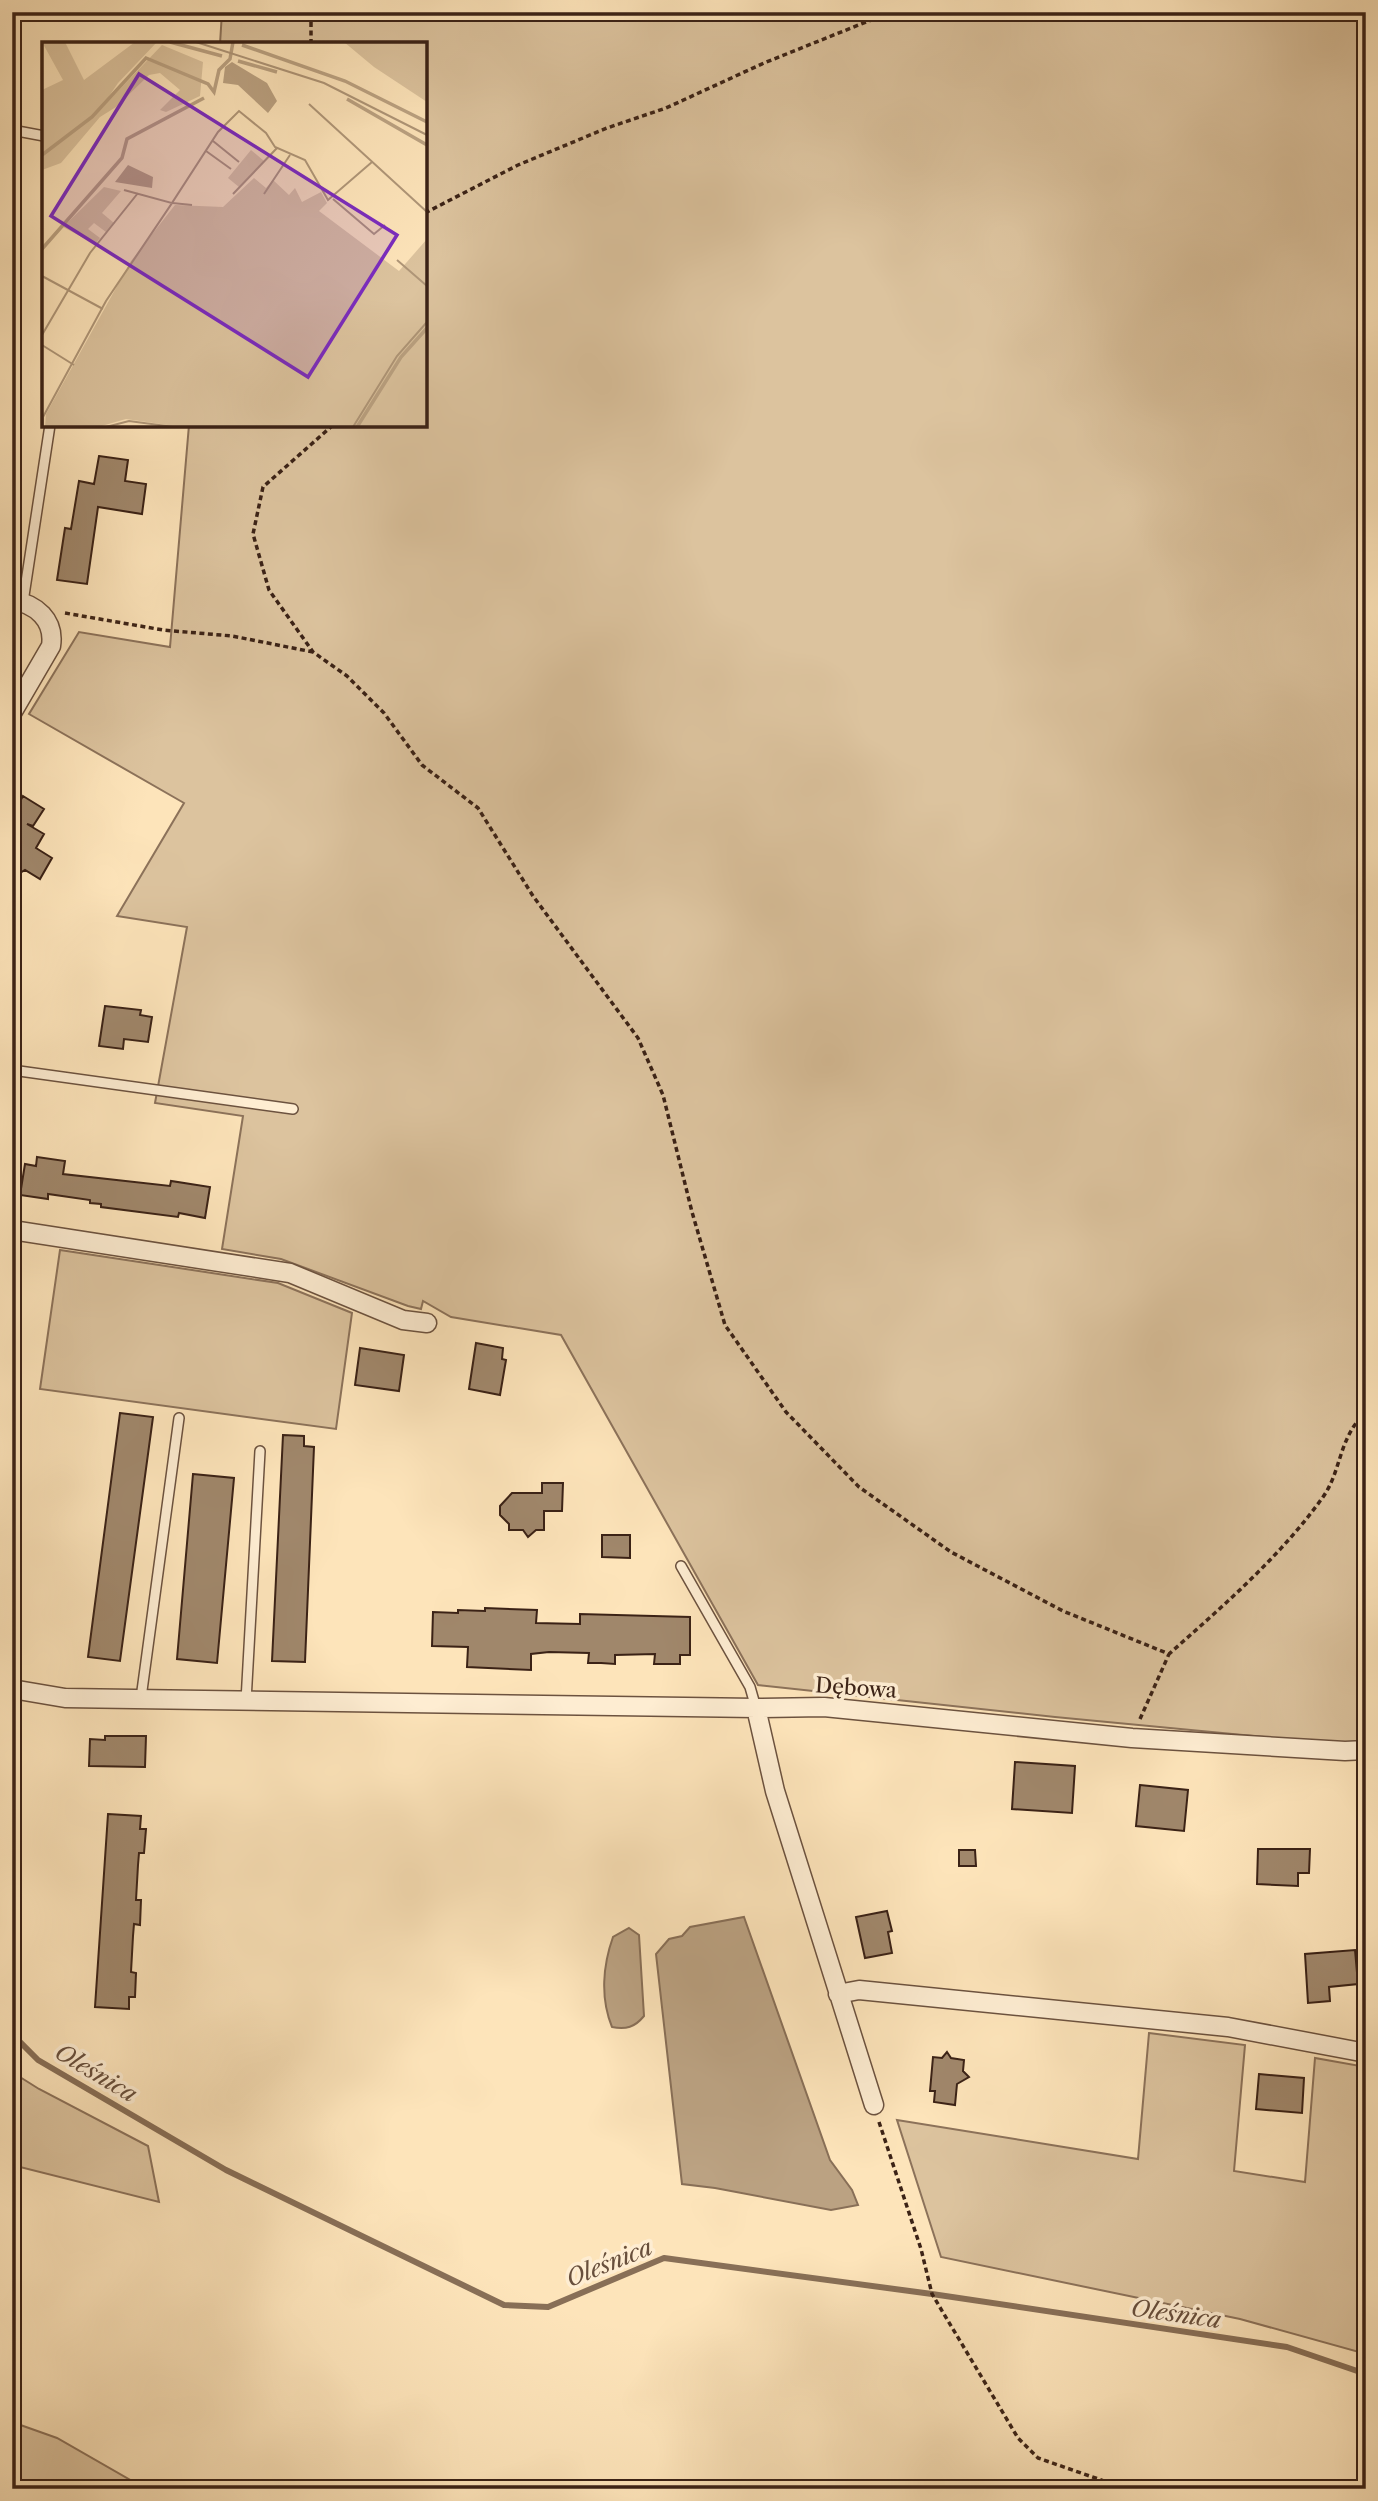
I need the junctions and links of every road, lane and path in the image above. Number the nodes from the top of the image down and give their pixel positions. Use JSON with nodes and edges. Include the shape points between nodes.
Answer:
{"nodes":[{"id":1,"x":311,"y":12,"type":"edge"},
{"id":2,"x":891,"y":12,"type":"edge"},
{"id":3,"x":311,"y":42,"type":"edge"},
{"id":4,"x":12,"y":130,"type":"edge"},
{"id":5,"x":42,"y":136,"type":"edge"},
{"id":6,"x":427,"y":212,"type":"edge"},
{"id":7,"x":50,"y":427,"type":"edge"},
{"id":8,"x":331,"y":427,"type":"edge"},
{"id":9,"x":18,"y":601,"type":"edge"},
{"id":10,"x":42,"y":614,"type":"junction"},
{"id":11,"x":313,"y":652,"type":"junction"},
{"id":12,"x":12,"y":713,"type":"edge"},
{"id":13,"x":12,"y":1070,"type":"edge"},
{"id":14,"x":293,"y":1109,"type":"dead end"},
{"id":15,"x":12,"y":1230,"type":"edge"},
{"id":16,"x":427,"y":1323,"type":"dead end"},
{"id":17,"x":1366,"y":1412,"type":"edge"},
{"id":18,"x":179,"y":1418,"type":"dead end"},
{"id":19,"x":260,"y":1451,"type":"dead end"},
{"id":20,"x":681,"y":1566,"type":"dead end"},
{"id":21,"x":1169,"y":1654,"type":"junction"},
{"id":22,"x":12,"y":1689,"type":"edge"},
{"id":23,"x":141,"y":1698,"type":"junction"},
{"id":24,"x":246,"y":1701,"type":"junction"},
{"id":25,"x":756,"y":1708,"type":"junction"},
{"id":26,"x":1132,"y":1738,"type":"junction"},
{"id":27,"x":1366,"y":1750,"type":"edge"},
{"id":28,"x":838,"y":1994,"type":"junction"},
{"id":29,"x":1366,"y":2053,"type":"edge"},
{"id":30,"x":874,"y":2105,"type":"joint"},
{"id":31,"x":1127,"y":2489,"type":"edge"}],
"edges":[{"from":1,"to":3,"type":"path"},
{"from":2,"to":6,"type":"path","via":[[518,165]]},
{"from":4,"to":5,"type":"lane"},
{"from":7,"to":9,"type":"lane"},
{"from":8,"to":11,"type":"path","via":[[263,487],[253,534],[270,590]]},
{"from":9,"to":10,"type":"street"},
{"from":10,"to":11,"type":"path","via":[[57,611]]},
{"from":10,"to":12,"type":"street","via":[[50,625],[51,646]]},
{"from":11,"to":21,"type":"path","via":[[347,676],[384,713],[422,765],[478,808],[533,896],[638,1038],[663,1095],[725,1325],[786,1412],[859,1487],[951,1552],[1063,1611]]},
{"from":13,"to":14,"type":"lane"},
{"from":15,"to":16,"type":"street","via":[[290,1273],[403,1320]]},
{"from":17,"to":21,"type":"path","via":[[1352,1425],[1325,1495],[1250,1583]]},
{"from":18,"to":23,"type":"lane"},
{"from":19,"to":24,"type":"lane"},
{"from":20,"to":25,"type":"lane","via":[[750,1687]]},
{"from":21,"to":26,"type":"path"},
{"from":22,"to":23,"type":"street","name":"Dębowa","via":[[57,1698]]},
{"from":23,"to":24,"type":"street","name":"Dębowa"},
{"from":24,"to":25,"type":"street","name":"Dębowa"},
{"from":25,"to":26,"type":"street","name":"Dębowa","via":[[824,1707]]},
{"from":25,"to":28,"type":"street","via":[[775,1791]]},
{"from":26,"to":27,"type":"street","name":"Dębowa"},
{"from":28,"to":29,"type":"street","via":[[859,1990],[1228,2027]]},
{"from":28,"to":30,"type":"street"},
{"from":30,"to":31,"type":"path","via":[[932,2294],[1018,2438],[1038,2458]]}]}
